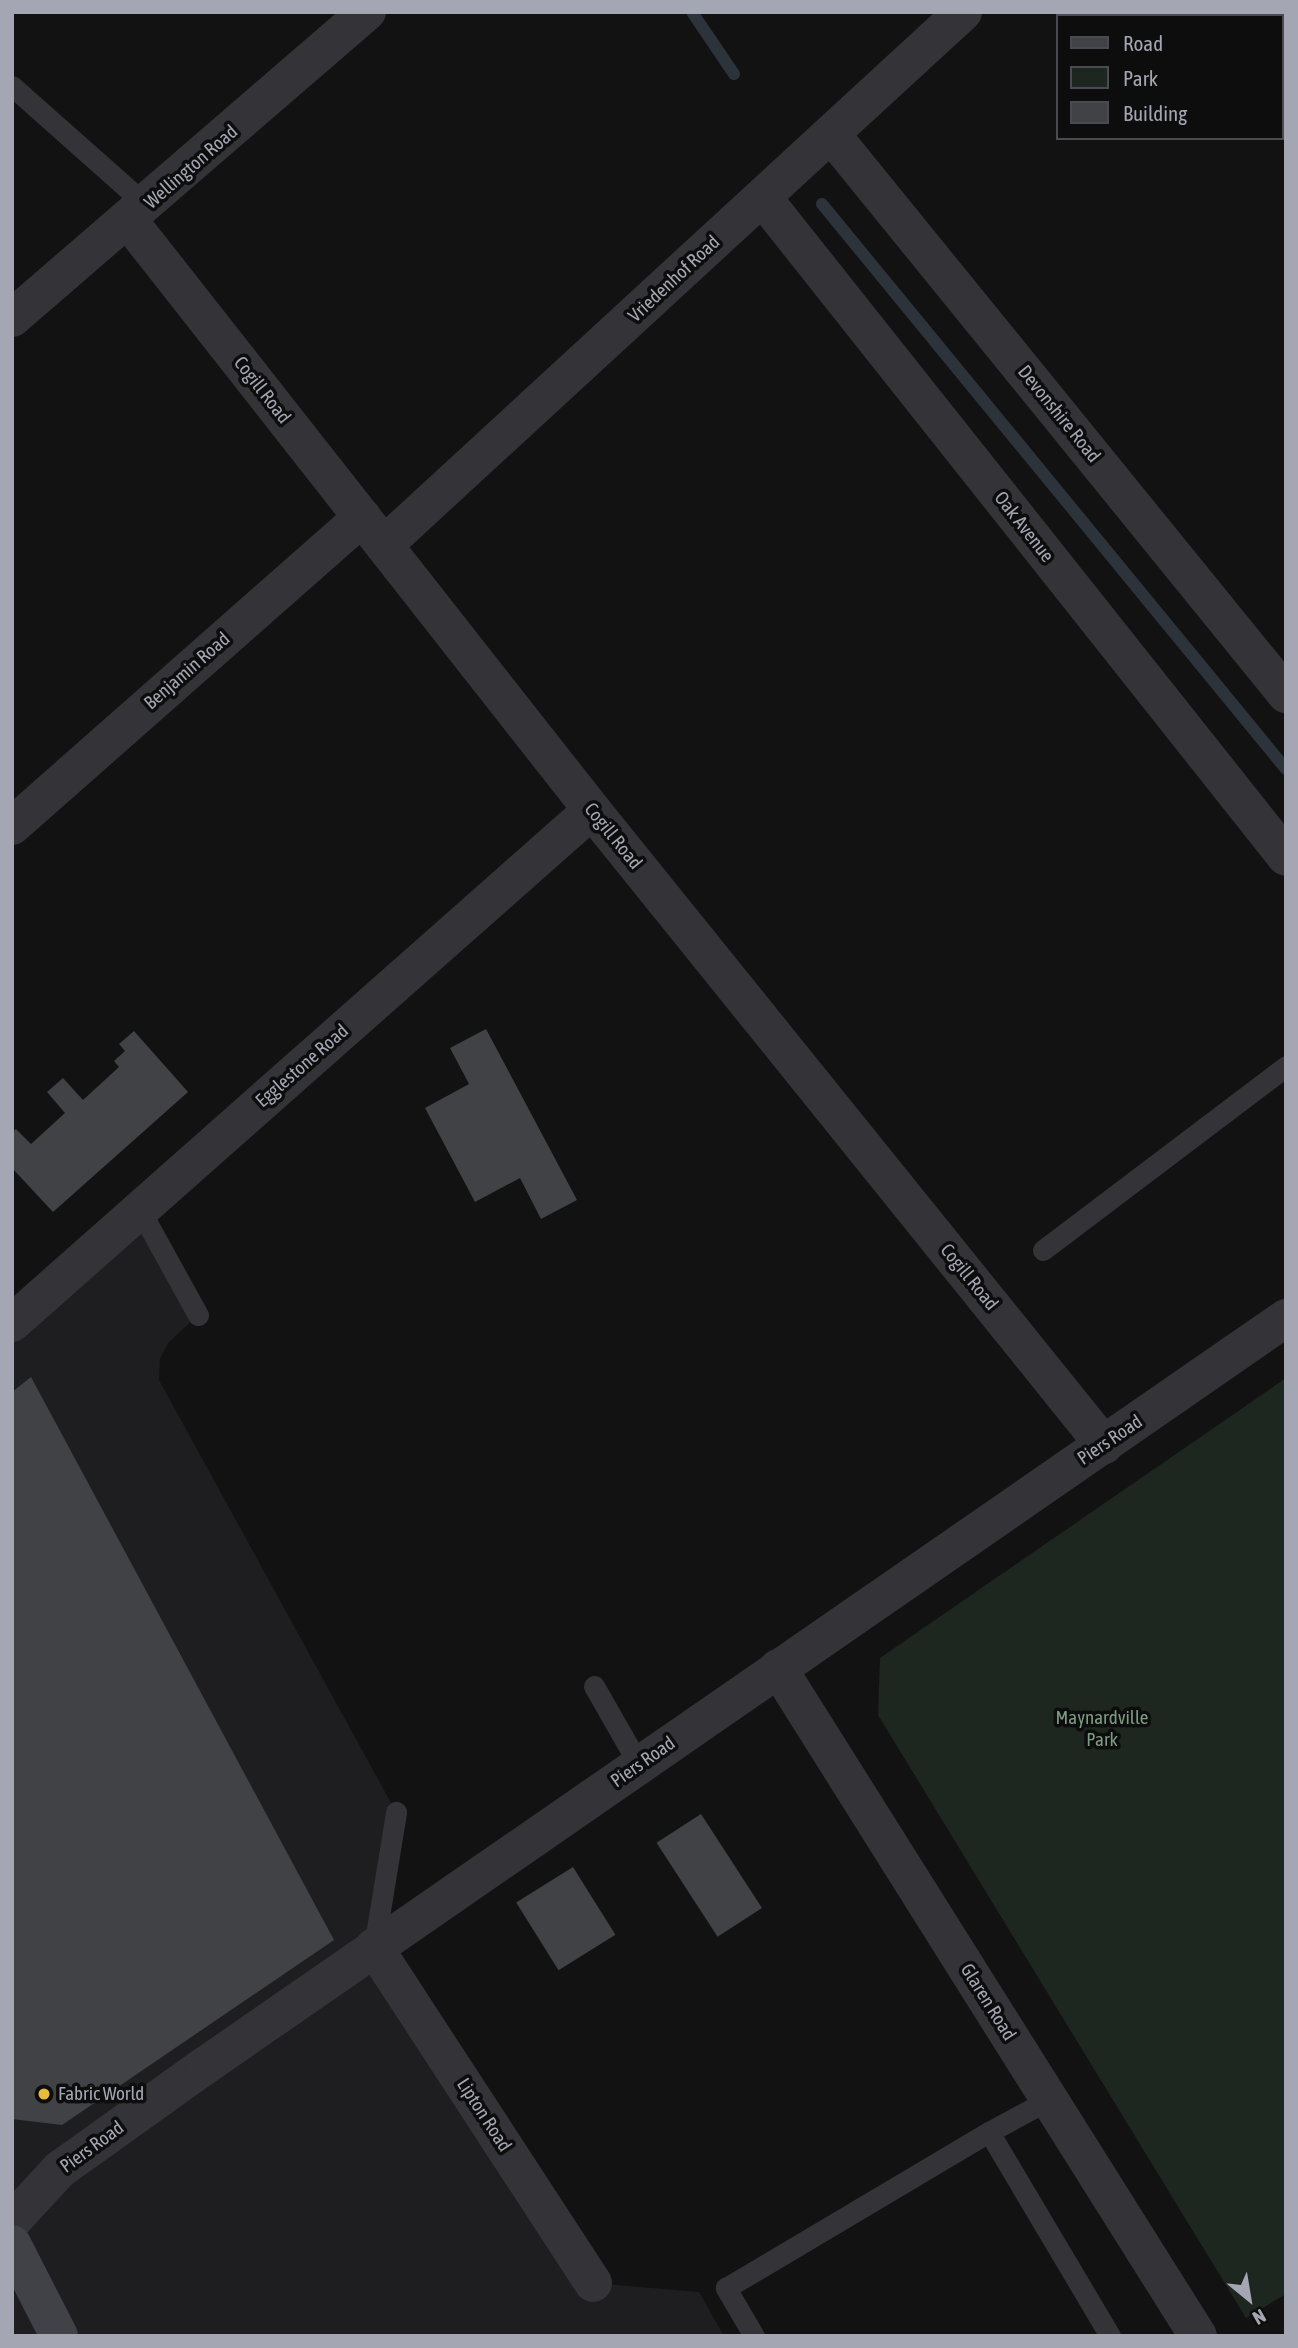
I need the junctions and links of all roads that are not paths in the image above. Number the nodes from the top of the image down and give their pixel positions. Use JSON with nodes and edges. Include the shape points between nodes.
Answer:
{"nodes":[{"id":1,"x":367,"y":12,"type":"edge"},
{"id":2,"x":963,"y":12,"type":"edge"},
{"id":3,"x":12,"y":86,"type":"edge"},
{"id":4,"x":831,"y":134,"type":"junction"},
{"id":5,"x":763,"y":198,"type":"junction"},
{"id":6,"x":138,"y":214,"type":"junction"},
{"id":7,"x":12,"y":318,"type":"edge"},
{"id":8,"x":373,"y":531,"type":"junction"},
{"id":9,"x":1286,"y":694,"type":"edge"},
{"id":10,"x":592,"y":810,"type":"junction"},
{"id":11,"x":12,"y":826,"type":"edge"},
{"id":12,"x":1286,"y":857,"type":"edge"},
{"id":13,"x":1286,"y":1066,"type":"edge"},
{"id":14,"x":139,"y":1210,"type":"junction"},
{"id":15,"x":1043,"y":1250,"type":"dead end"},
{"id":16,"x":198,"y":1315,"type":"dead end"},
{"id":17,"x":1286,"y":1318,"type":"edge"},
{"id":18,"x":12,"y":1323,"type":"edge"},
{"id":19,"x":1104,"y":1445,"type":"junction"},
{"id":20,"x":778,"y":1668,"type":"junction"},
{"id":21,"x":594,"y":1686,"type":"dead end"},
{"id":22,"x":639,"y":1765,"type":"junction"},
{"id":23,"x":396,"y":1812,"type":"dead end"},
{"id":24,"x":374,"y":1947,"type":"junction"},
{"id":25,"x":1048,"y":2099,"type":"junction"},
{"id":26,"x":989,"y":2132,"type":"junction"},
{"id":27,"x":12,"y":2221,"type":"edge"},
{"id":28,"x":12,"y":2244,"type":"edge"},
{"id":29,"x":593,"y":2283,"type":"dead end"},
{"id":30,"x":59,"y":2336,"type":"edge"},
{"id":31,"x":754,"y":2336,"type":"edge"},
{"id":32,"x":1110,"y":2336,"type":"edge"},
{"id":33,"x":1198,"y":2336,"type":"edge"}],
"edges":[{"from":1,"to":6,"type":"street","name":"Wellington Road"},
{"from":2,"to":4,"type":"street","name":"Vriedenhof Road"},
{"from":3,"to":6,"type":"lane"},
{"from":4,"to":5,"type":"street","name":"Vriedenhof Road"},
{"from":4,"to":9,"type":"street","name":"Devonshire Road"},
{"from":5,"to":8,"type":"street","name":"Vriedenhof Road"},
{"from":5,"to":12,"type":"street","name":"Oak Avenue"},
{"from":6,"to":7,"type":"street","name":"Wellington Road"},
{"from":6,"to":8,"type":"street","name":"Cogill Road"},
{"from":8,"to":10,"type":"street","name":"Cogill Road"},
{"from":8,"to":11,"type":"street","name":"Benjamin Road"},
{"from":10,"to":14,"type":"street","name":"Egglestone Road"},
{"from":10,"to":19,"type":"street","name":"Cogill Road"},
{"from":13,"to":15,"type":"lane"},
{"from":14,"to":16,"type":"lane"},
{"from":14,"to":18,"type":"street","name":"Egglestone Road"},
{"from":17,"to":19,"type":"street","name":"Piers Road"},
{"from":19,"to":20,"type":"street","name":"Piers Road"},
{"from":20,"to":22,"type":"street","name":"Piers Road"},
{"from":20,"to":25,"type":"street","name":"Glaren Road"},
{"from":21,"to":22,"type":"lane"},
{"from":22,"to":24,"type":"street","name":"Piers Road"},
{"from":23,"to":24,"type":"lane"},
{"from":24,"to":27,"type":"street","name":"Piers Road","via":[[59,2170]]},
{"from":24,"to":29,"type":"street","name":"Lipton Road"},
{"from":25,"to":26,"type":"lane"},
{"from":25,"to":33,"type":"street","name":"Glaren Road"},
{"from":26,"to":31,"type":"lane","via":[[726,2288]]},
{"from":26,"to":32,"type":"lane"},
{"from":28,"to":30,"type":"main road"}]}
